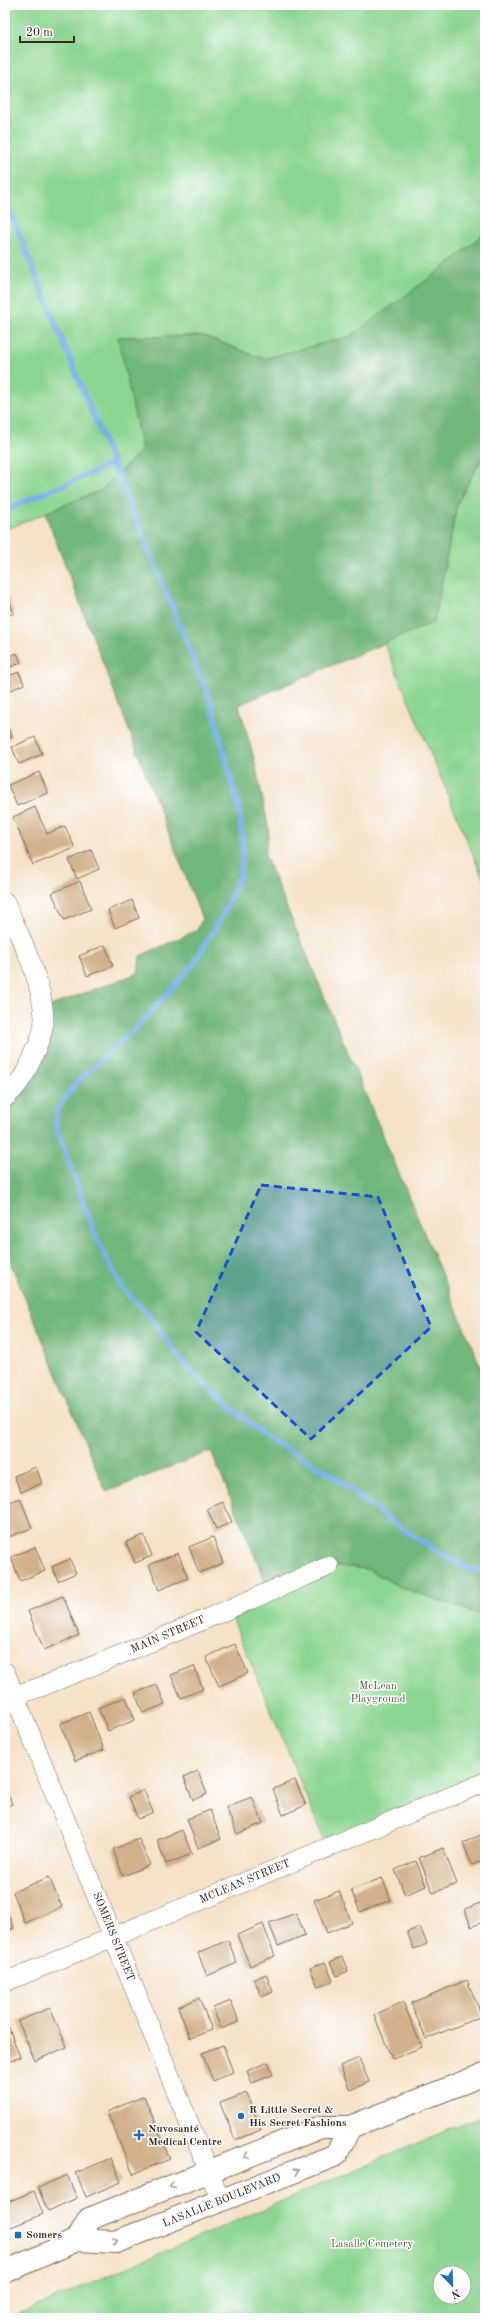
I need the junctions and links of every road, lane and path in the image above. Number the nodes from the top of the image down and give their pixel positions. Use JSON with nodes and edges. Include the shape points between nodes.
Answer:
{"nodes":[{"id":1,"x":5,"y":902,"type":"edge"},
{"id":2,"x":9,"y":1095,"type":"edge"},
{"id":3,"x":329,"y":1566,"type":"dead end"},
{"id":4,"x":5,"y":1672,"type":"edge"},
{"id":5,"x":10,"y":1697,"type":"edge"},
{"id":6,"x":485,"y":1782,"type":"edge"},
{"id":7,"x":113,"y":1937,"type":"junction"},
{"id":8,"x":5,"y":1982,"type":"edge"},
{"id":9,"x":485,"y":2074,"type":"edge"},
{"id":10,"x":350,"y":2127,"type":"junction"},
{"id":11,"x":209,"y":2172,"type":"junction"},
{"id":12,"x":221,"y":2201,"type":"junction"},
{"id":13,"x":77,"y":2240,"type":"junction"},
{"id":14,"x":5,"y":2272,"type":"edge"}],
"edges":[{"from":1,"to":2,"type":"street","via":[[34,974],[44,1019],[39,1044],[29,1067]]},
{"from":3,"to":5,"type":"street","name":"MAIN STREET","via":[[178,1631]]},
{"from":4,"to":5,"type":"street","name":"SOMERS STREET"},
{"from":5,"to":7,"type":"street","name":"SOMERS STREET"},
{"from":6,"to":7,"type":"street","name":"MCLEAN STREET"},
{"from":7,"to":8,"type":"street","name":"MCLEAN STREET"},
{"from":7,"to":11,"type":"street","name":"SOMERS STREET"},
{"from":9,"to":10,"type":"main road"},
{"from":10,"to":11,"type":"main road","one_way":true,"via":[[321,2127]]},
{"from":12,"to":10,"type":"main road","name":"LASALLE BOULEVARD","one_way":true,"via":[[336,2155]]},
{"from":11,"to":12,"type":"street","name":"SOMERS STREET"},
{"from":11,"to":13,"type":"main road","one_way":true,"via":[[89,2219]]},
{"from":13,"to":12,"type":"main road","name":"LASALLE BOULEVARD","one_way":true,"via":[[116,2242]]},
{"from":13,"to":14,"type":"main road","name":"LASALLE BOULEVARD"}]}
